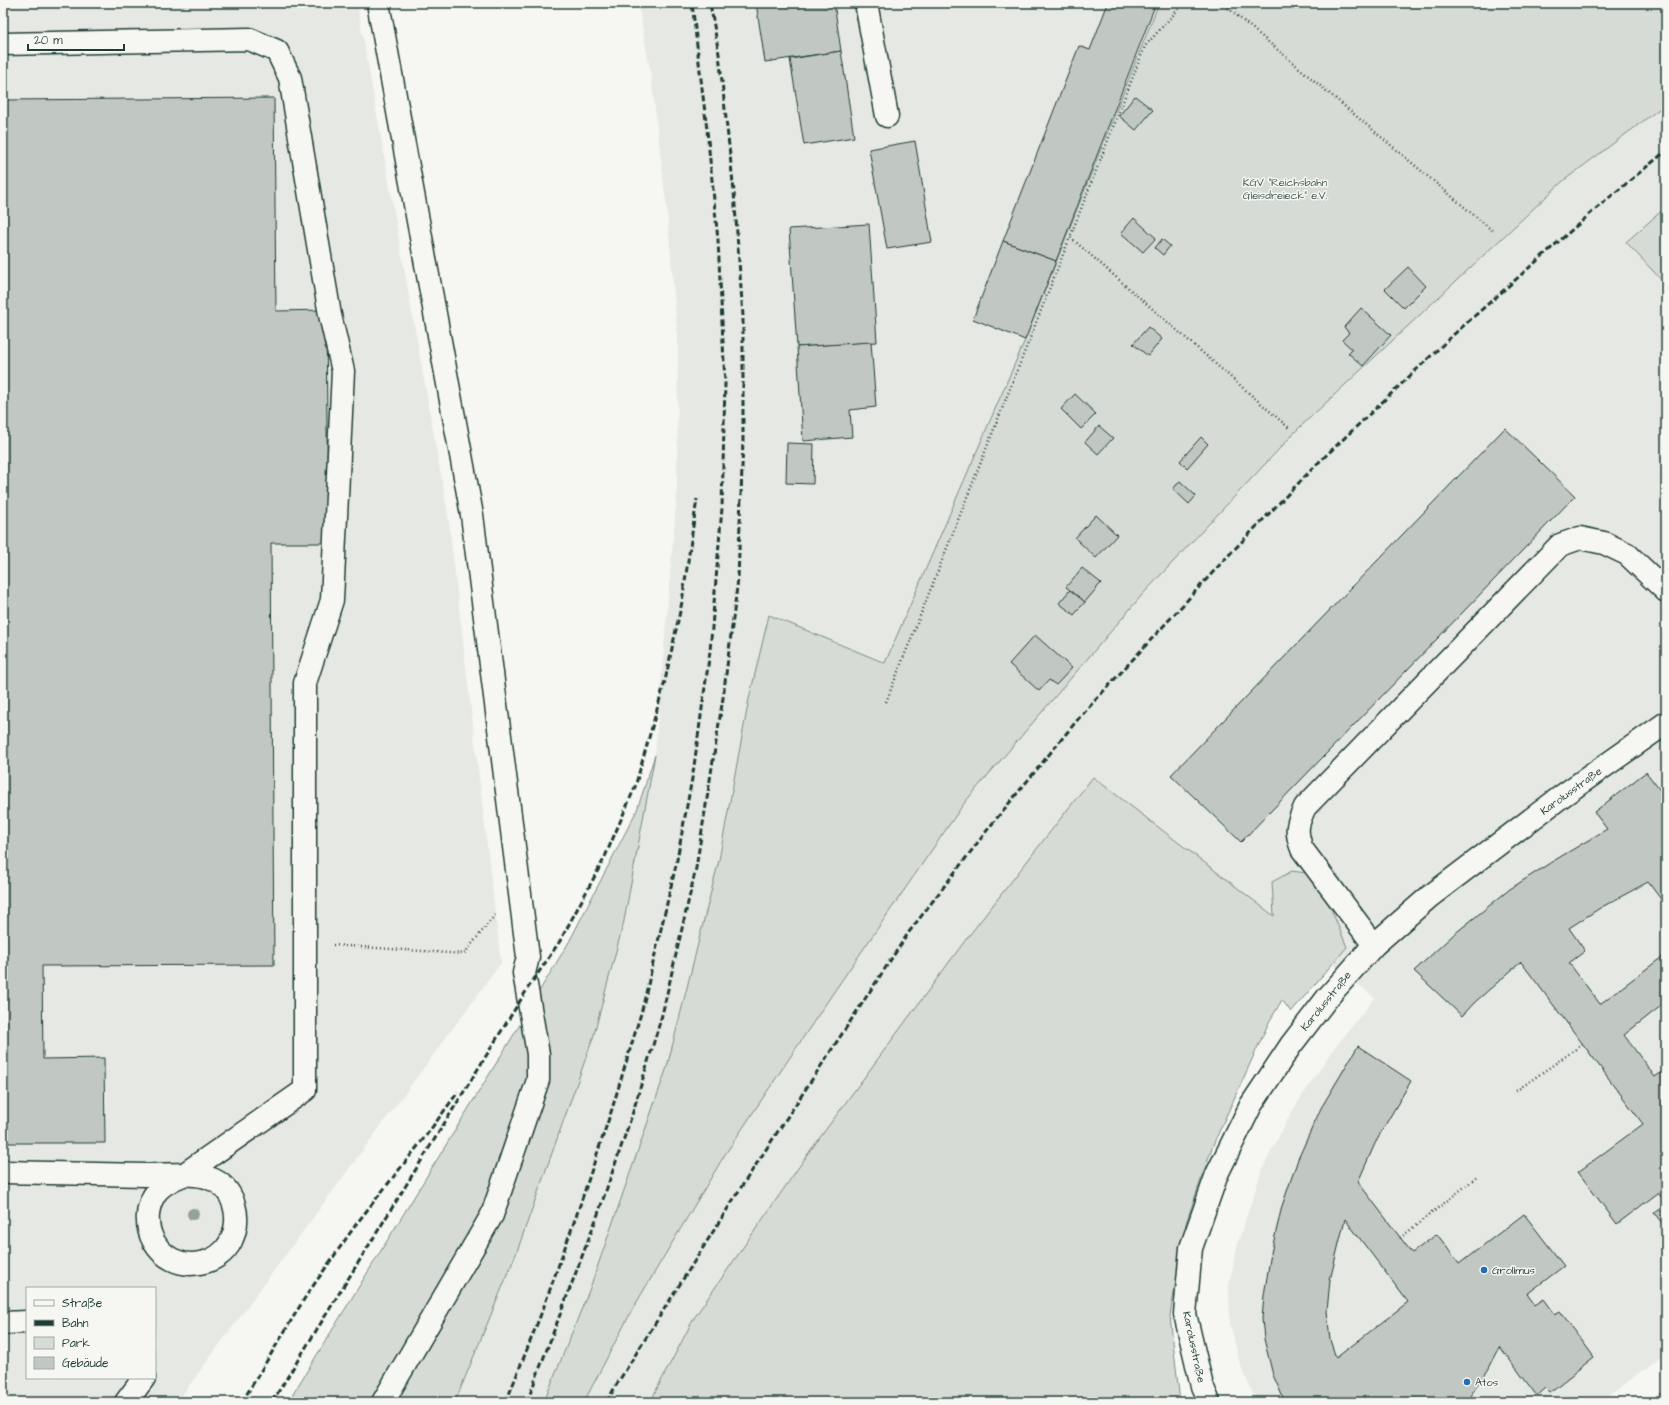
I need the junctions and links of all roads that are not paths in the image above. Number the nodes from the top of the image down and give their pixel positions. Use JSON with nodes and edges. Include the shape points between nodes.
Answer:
{"nodes":[{"id":1,"x":378,"y":3,"type":"edge"},
{"id":2,"x":866,"y":3,"type":"edge"},
{"id":3,"x":3,"y":44,"type":"edge"},
{"id":4,"x":887,"y":116,"type":"dead end"},
{"id":5,"x":1666,"y":591,"type":"edge"},
{"id":6,"x":1666,"y":722,"type":"edge"},
{"id":7,"x":1374,"y":945,"type":"junction"},
{"id":8,"x":3,"y":1172,"type":"edge"},
{"id":9,"x":183,"y":1175,"type":"junction"},
{"id":10,"x":26,"y":1322,"type":"edge"},
{"id":11,"x":3,"y":1323,"type":"edge"},
{"id":12,"x":143,"y":1379,"type":"edge"},
{"id":13,"x":126,"y":1402,"type":"edge"},
{"id":14,"x":383,"y":1402,"type":"edge"},
{"id":15,"x":1209,"y":1402,"type":"edge"}],
"edges":[{"from":1,"to":14,"type":"street","via":[[472,515],[528,957],[524,973],[538,1054],[538,1080],[492,1215]]},
{"from":2,"to":4,"type":"street"},
{"from":3,"to":9,"type":"street","via":[[249,39],[277,51],[290,78],[330,314],[343,371],[332,600],[305,683],[305,1090]]},
{"from":5,"to":7,"type":"street","via":[[1627,554],[1604,543],[1580,538],[1560,545],[1305,807],[1298,824],[1298,838],[1302,849]]},
{"from":6,"to":7,"type":"street","name":"Karolusstraße","via":[[1562,796],[1429,897]]},
{"from":7,"to":15,"type":"street","name":"Karolusstraße","via":[[1328,997],[1291,1045],[1251,1105],[1217,1174],[1191,1248],[1185,1314],[1202,1386]]},
{"from":8,"to":9,"type":"street"},
{"from":9,"to":9,"type":"street","via":[[210,1178],[221,1185],[236,1209],[235,1233],[230,1244],[211,1260],[187,1264],[175,1261],[163,1254],[154,1244],[149,1231],[147,1216],[150,1202],[169,1180]]},
{"from":10,"to":11,"type":"street"},
{"from":12,"to":13,"type":"street"}]}
